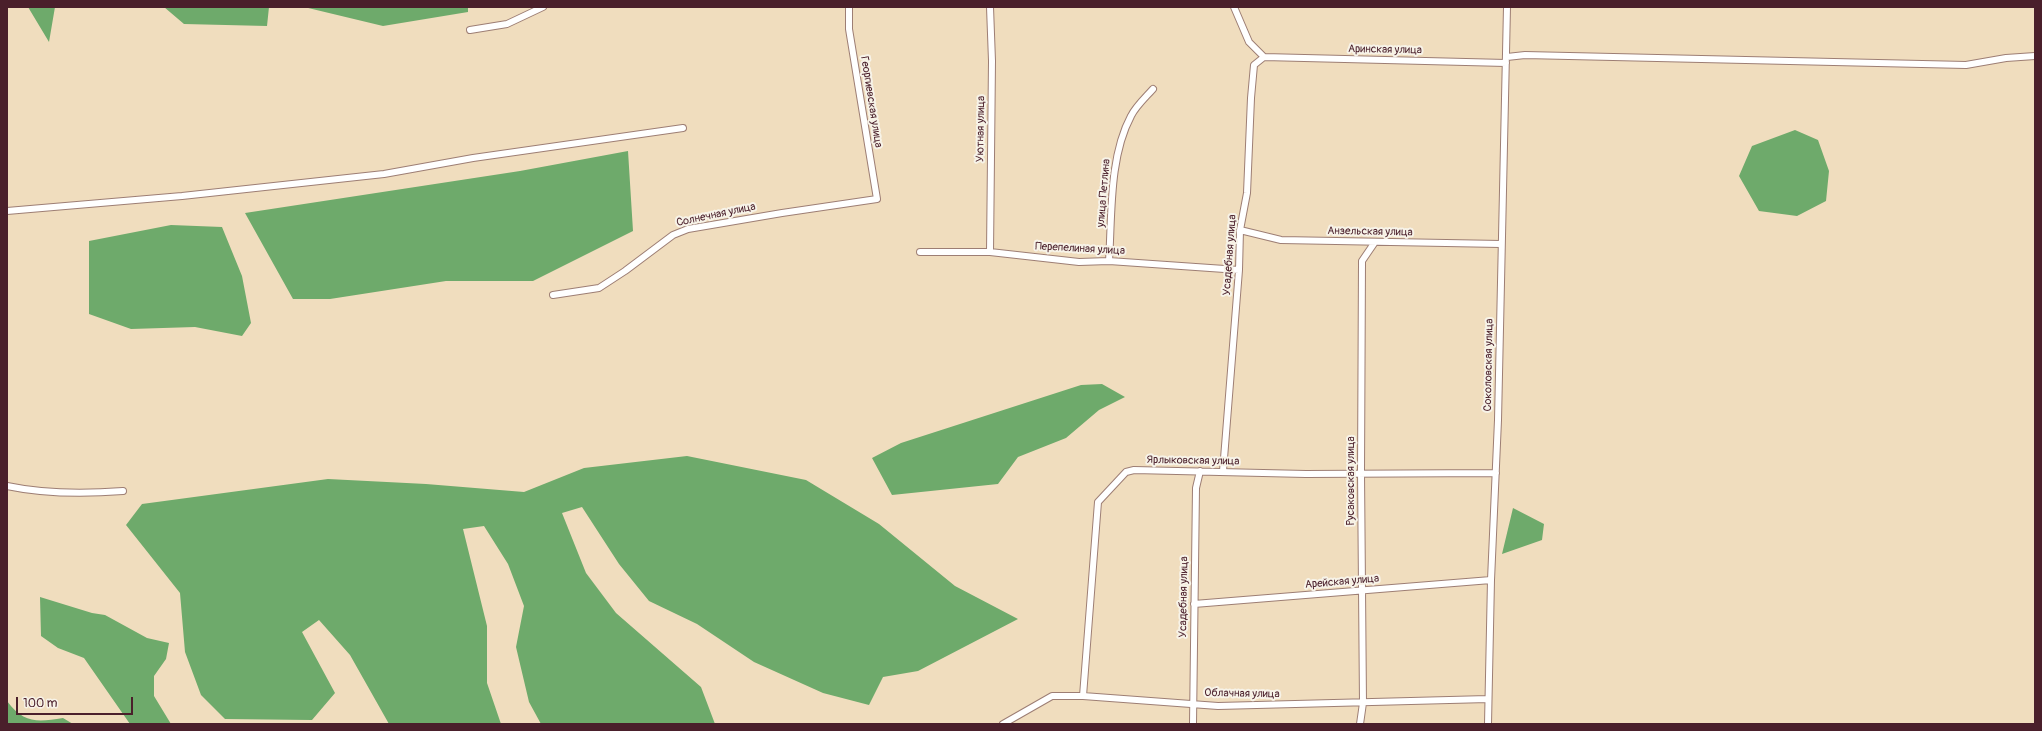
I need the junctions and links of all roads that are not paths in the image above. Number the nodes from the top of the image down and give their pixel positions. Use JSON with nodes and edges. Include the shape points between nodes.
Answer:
{"nodes":[{"id":1,"x":543,"y":7,"type":"edge"},
{"id":2,"x":849,"y":7,"type":"edge"},
{"id":3,"x":990,"y":7,"type":"edge"},
{"id":4,"x":1234,"y":7,"type":"edge"},
{"id":5,"x":1507,"y":7,"type":"edge"},
{"id":6,"x":470,"y":30,"type":"dead end"},
{"id":7,"x":2035,"y":56,"type":"edge"},
{"id":8,"x":1264,"y":57,"type":"junction"},
{"id":9,"x":1506,"y":60,"type":"junction"},
{"id":10,"x":1153,"y":90,"type":"dead end"},
{"id":11,"x":683,"y":128,"type":"dead end"},
{"id":12,"x":876,"y":199,"type":"joint"},
{"id":13,"x":7,"y":211,"type":"edge"},
{"id":14,"x":1240,"y":230,"type":"junction"},
{"id":15,"x":1375,"y":242,"type":"junction"},
{"id":16,"x":1501,"y":244,"type":"junction"},
{"id":17,"x":920,"y":252,"type":"dead end"},
{"id":18,"x":990,"y":252,"type":"junction"},
{"id":19,"x":1109,"y":261,"type":"junction"},
{"id":20,"x":1239,"y":270,"type":"junction"},
{"id":21,"x":553,"y":295,"type":"dead end"},
{"id":22,"x":1200,"y":471,"type":"junction"},
{"id":23,"x":1223,"y":471,"type":"junction"},
{"id":24,"x":1361,"y":473,"type":"junction"},
{"id":25,"x":1496,"y":473,"type":"junction"},
{"id":26,"x":7,"y":486,"type":"edge"},
{"id":27,"x":123,"y":492,"type":"dead end"},
{"id":28,"x":1491,"y":580,"type":"junction"},
{"id":29,"x":1361,"y":591,"type":"junction"},
{"id":30,"x":1194,"y":604,"type":"junction"},
{"id":31,"x":1083,"y":696,"type":"junction"},
{"id":32,"x":1488,"y":700,"type":"junction"},
{"id":33,"x":1193,"y":703,"type":"junction"},
{"id":34,"x":1363,"y":703,"type":"junction"},
{"id":35,"x":1002,"y":724,"type":"edge"},
{"id":36,"x":1193,"y":724,"type":"edge"},
{"id":37,"x":1360,"y":724,"type":"edge"},
{"id":38,"x":1488,"y":724,"type":"edge"}],
"edges":[{"from":1,"to":6,"type":"street","via":[[507,24]]},
{"from":2,"to":12,"type":"street","name":"Георгиевская улица","via":[[849,29]]},
{"from":3,"to":18,"type":"street","name":"Уютная улица"},
{"from":4,"to":8,"type":"street","via":[[1249,42]]},
{"from":5,"to":9,"type":"street","name":"Соколовская улица"},
{"from":7,"to":9,"type":"street","name":"Аринская улица","via":[[1966,65],[1525,55]]},
{"from":8,"to":9,"type":"street","name":"Аринская улица"},
{"from":8,"to":14,"type":"street","name":"Усадебная улица","via":[[1254,65],[1247,193]]},
{"from":9,"to":16,"type":"street","name":"Соколовская улица"},
{"from":10,"to":19,"type":"street","name":"улица Петлина","via":[[1131,116],[1117,158]]},
{"from":11,"to":13,"type":"street","via":[[473,158],[384,174]]},
{"from":12,"to":21,"type":"street","name":"Солнечная улица","via":[[688,229],[673,235],[600,288]]},
{"from":14,"to":15,"type":"street","name":"Анзельская улица","via":[[1281,240]]},
{"from":14,"to":20,"type":"street","name":"Усадебная улица"},
{"from":15,"to":16,"type":"street","name":"Анзельская улица"},
{"from":15,"to":24,"type":"street","name":"Русаковская улица","via":[[1362,261]]},
{"from":16,"to":25,"type":"street","name":"Соколовская улица"},
{"from":17,"to":18,"type":"street","name":"Перепелиная улица"},
{"from":18,"to":19,"type":"street","name":"Перепелиная улица","via":[[1079,262]]},
{"from":19,"to":20,"type":"street","name":"Перепелиная улица"},
{"from":20,"to":23,"type":"street","name":"Усадебная улица"},
{"from":22,"to":23,"type":"street","name":"Ярлыковская улица"},
{"from":22,"to":30,"type":"street","name":"Усадебная улица","via":[[1196,488]]},
{"from":22,"to":31,"type":"street","name":"Ярлыковская улица","via":[[1126,472],[1098,502]]},
{"from":23,"to":24,"type":"street","name":"Ярлыковская улица"},
{"from":24,"to":25,"type":"street","name":"Ярлыковская улица"},
{"from":24,"to":29,"type":"street","name":"Русаковская улица"},
{"from":25,"to":28,"type":"street","name":"Соколовская улица"},
{"from":26,"to":27,"type":"street","via":[[31,491],[84,494]]},
{"from":28,"to":29,"type":"street","name":"Арейская улица"},
{"from":28,"to":32,"type":"street","name":"Соколовская улица"},
{"from":29,"to":30,"type":"street","name":"Арейская улица"},
{"from":29,"to":34,"type":"street","name":"Русаковская улица"},
{"from":30,"to":33,"type":"street","name":"Усадебная улица"},
{"from":31,"to":33,"type":"street","name":"Облачная улица"},
{"from":31,"to":35,"type":"street","name":"Облачная улица","via":[[1052,696]]},
{"from":32,"to":34,"type":"street","name":"Облачная улица"},
{"from":32,"to":38,"type":"street","name":"Соколовская улица"},
{"from":33,"to":34,"type":"street","name":"Облачная улица","via":[[1218,706]]},
{"from":33,"to":36,"type":"street","name":"Усадебная улица"},
{"from":34,"to":37,"type":"street","name":"Русаковская улица"}]}
